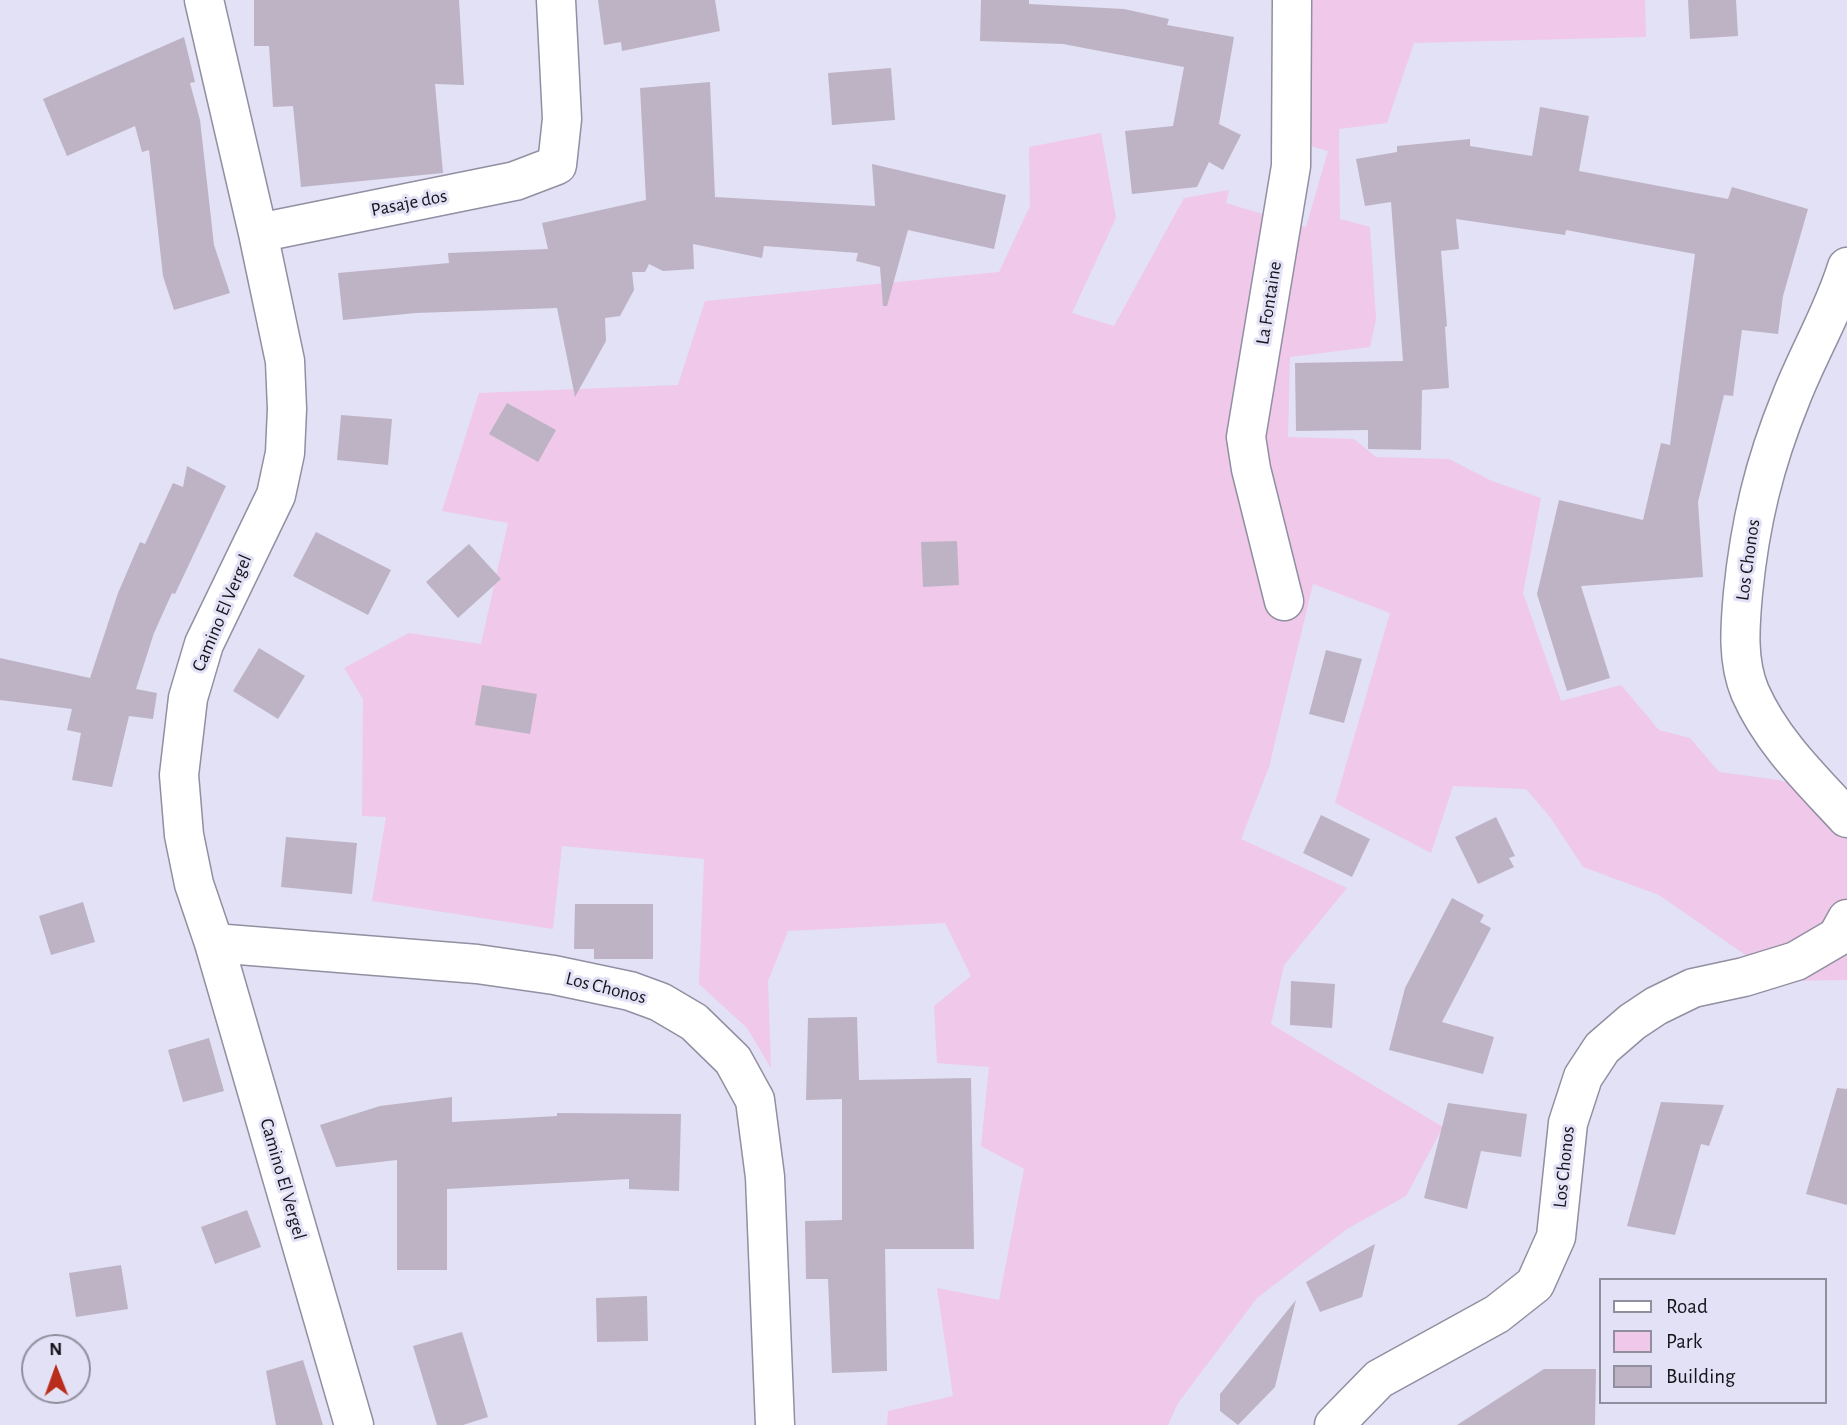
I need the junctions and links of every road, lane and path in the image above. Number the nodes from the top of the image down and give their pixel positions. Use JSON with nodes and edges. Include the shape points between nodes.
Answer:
{"nodes":[{"id":1,"x":204,"y":0,"type":"edge"},
{"id":2,"x":556,"y":0,"type":"edge"},
{"id":3,"x":1292,"y":0,"type":"edge"},
{"id":4,"x":258,"y":233,"type":"junction"},
{"id":5,"x":1844,"y":283,"type":"edge"},
{"id":6,"x":1284,"y":601,"type":"dead end"},
{"id":7,"x":1847,"y":818,"type":"edge"},
{"id":8,"x":1847,"y":919,"type":"edge"},
{"id":9,"x":214,"y":943,"type":"junction"},
{"id":10,"x":354,"y":1425,"type":"edge"},
{"id":11,"x":775,"y":1425,"type":"edge"},
{"id":12,"x":1334,"y":1425,"type":"edge"}],
"edges":[{"from":1,"to":4,"type":"street","name":"Camino El Vergel"},
{"from":2,"to":4,"type":"street","name":"Pasaje dos","via":[[562,119],[557,165],[515,181]]},
{"from":3,"to":6,"type":"street","name":"La Fontaine","via":[[1291,166],[1246,437]]},
{"from":4,"to":9,"type":"street","name":"Camino El Vergel","via":[[285,361],[285,453],[276,495],[204,644],[188,698],[179,775],[194,884]]},
{"from":5,"to":7,"type":"street","name":"Los Chonos","via":[[1791,397],[1758,492],[1748,546],[1740,652],[1750,691],[1780,744]]},
{"from":8,"to":12,"type":"street","name":"Los Chonos","via":[[1837,937],[1796,961],[1693,989],[1656,1006],[1602,1048],[1583,1077],[1568,1123],[1556,1237],[1535,1284],[1497,1314],[1379,1379]]},
{"from":9,"to":10,"type":"street","name":"Camino El Vergel"},
{"from":9,"to":11,"type":"street","name":"Los Chonos","via":[[477,964],[554,975],[630,991],[694,1022],[733,1059],[755,1100],[765,1177]]}]}
